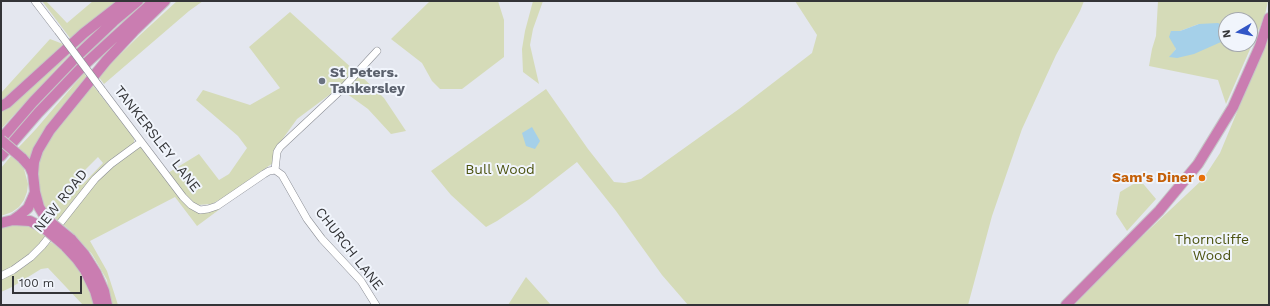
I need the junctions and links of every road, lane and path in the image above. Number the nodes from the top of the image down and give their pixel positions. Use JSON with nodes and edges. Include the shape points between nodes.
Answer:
{"nodes":[{"id":1,"x":36,"y":1,"type":"edge"},
{"id":2,"x":125,"y":1,"type":"edge"},
{"id":3,"x":138,"y":1,"type":"edge"},
{"id":4,"x":154,"y":1,"type":"edge"},
{"id":5,"x":165,"y":1,"type":"edge"},
{"id":6,"x":1269,"y":18,"type":"edge"},
{"id":7,"x":377,"y":51,"type":"dead end"},
{"id":8,"x":1,"y":106,"type":"edge"},
{"id":9,"x":1,"y":140,"type":"edge"},
{"id":10,"x":141,"y":142,"type":"junction"},
{"id":11,"x":1,"y":156,"type":"edge"},
{"id":12,"x":275,"y":170,"type":"junction"},
{"id":13,"x":33,"y":174,"type":"junction"},
{"id":14,"x":35,"y":192,"type":"junction"},
{"id":15,"x":13,"y":220,"type":"junction"},
{"id":16,"x":1,"y":223,"type":"edge"},
{"id":17,"x":46,"y":224,"type":"junction"},
{"id":18,"x":68,"y":242,"type":"junction"},
{"id":19,"x":1,"y":276,"type":"edge"},
{"id":20,"x":99,"y":305,"type":"edge"},
{"id":21,"x":107,"y":305,"type":"edge"},
{"id":22,"x":376,"y":305,"type":"edge"},
{"id":23,"x":1066,"y":305,"type":"edge"}],
"edges":[{"from":1,"to":10,"type":"street","name":"TANKERSLEY LANE","bridge":true},
{"from":2,"to":8,"type":"highway","via":[[84,33]]},
{"from":3,"to":9,"type":"highway","via":[[78,55]]},
{"from":4,"to":11,"type":"highway","via":[[82,66]]},
{"from":5,"to":13,"type":"highway","via":[[106,61],[50,130],[38,150]]},
{"from":6,"to":23,"type":"highway","via":[[1236,101],[1198,164],[1159,211]]},
{"from":7,"to":12,"type":"street","via":[[280,147]]},
{"from":9,"to":13,"type":"highway","bridge":true,"via":[[22,158]]},
{"from":10,"to":12,"type":"street","name":"TANKERSLEY LANE","via":[[183,197],[200,210],[217,206],[272,169]]},
{"from":10,"to":19,"type":"street","name":"NEW ROAD","via":[[111,164],[95,180],[31,258]]},
{"from":12,"to":22,"type":"street","name":"CHURCH LANE","via":[[282,175],[322,239],[361,281]]},
{"from":13,"to":14,"type":"highway"},
{"from":14,"to":15,"type":"highway","via":[[28,208]]},
{"from":14,"to":17,"type":"highway"},
{"from":15,"to":16,"type":"highway"},
{"from":15,"to":17,"type":"highway"},
{"from":17,"to":18,"type":"highway","bridge":true},
{"from":18,"to":20,"type":"highway","via":[[85,270]]},
{"from":18,"to":21,"type":"highway","via":[[84,254],[96,273]]}]}
